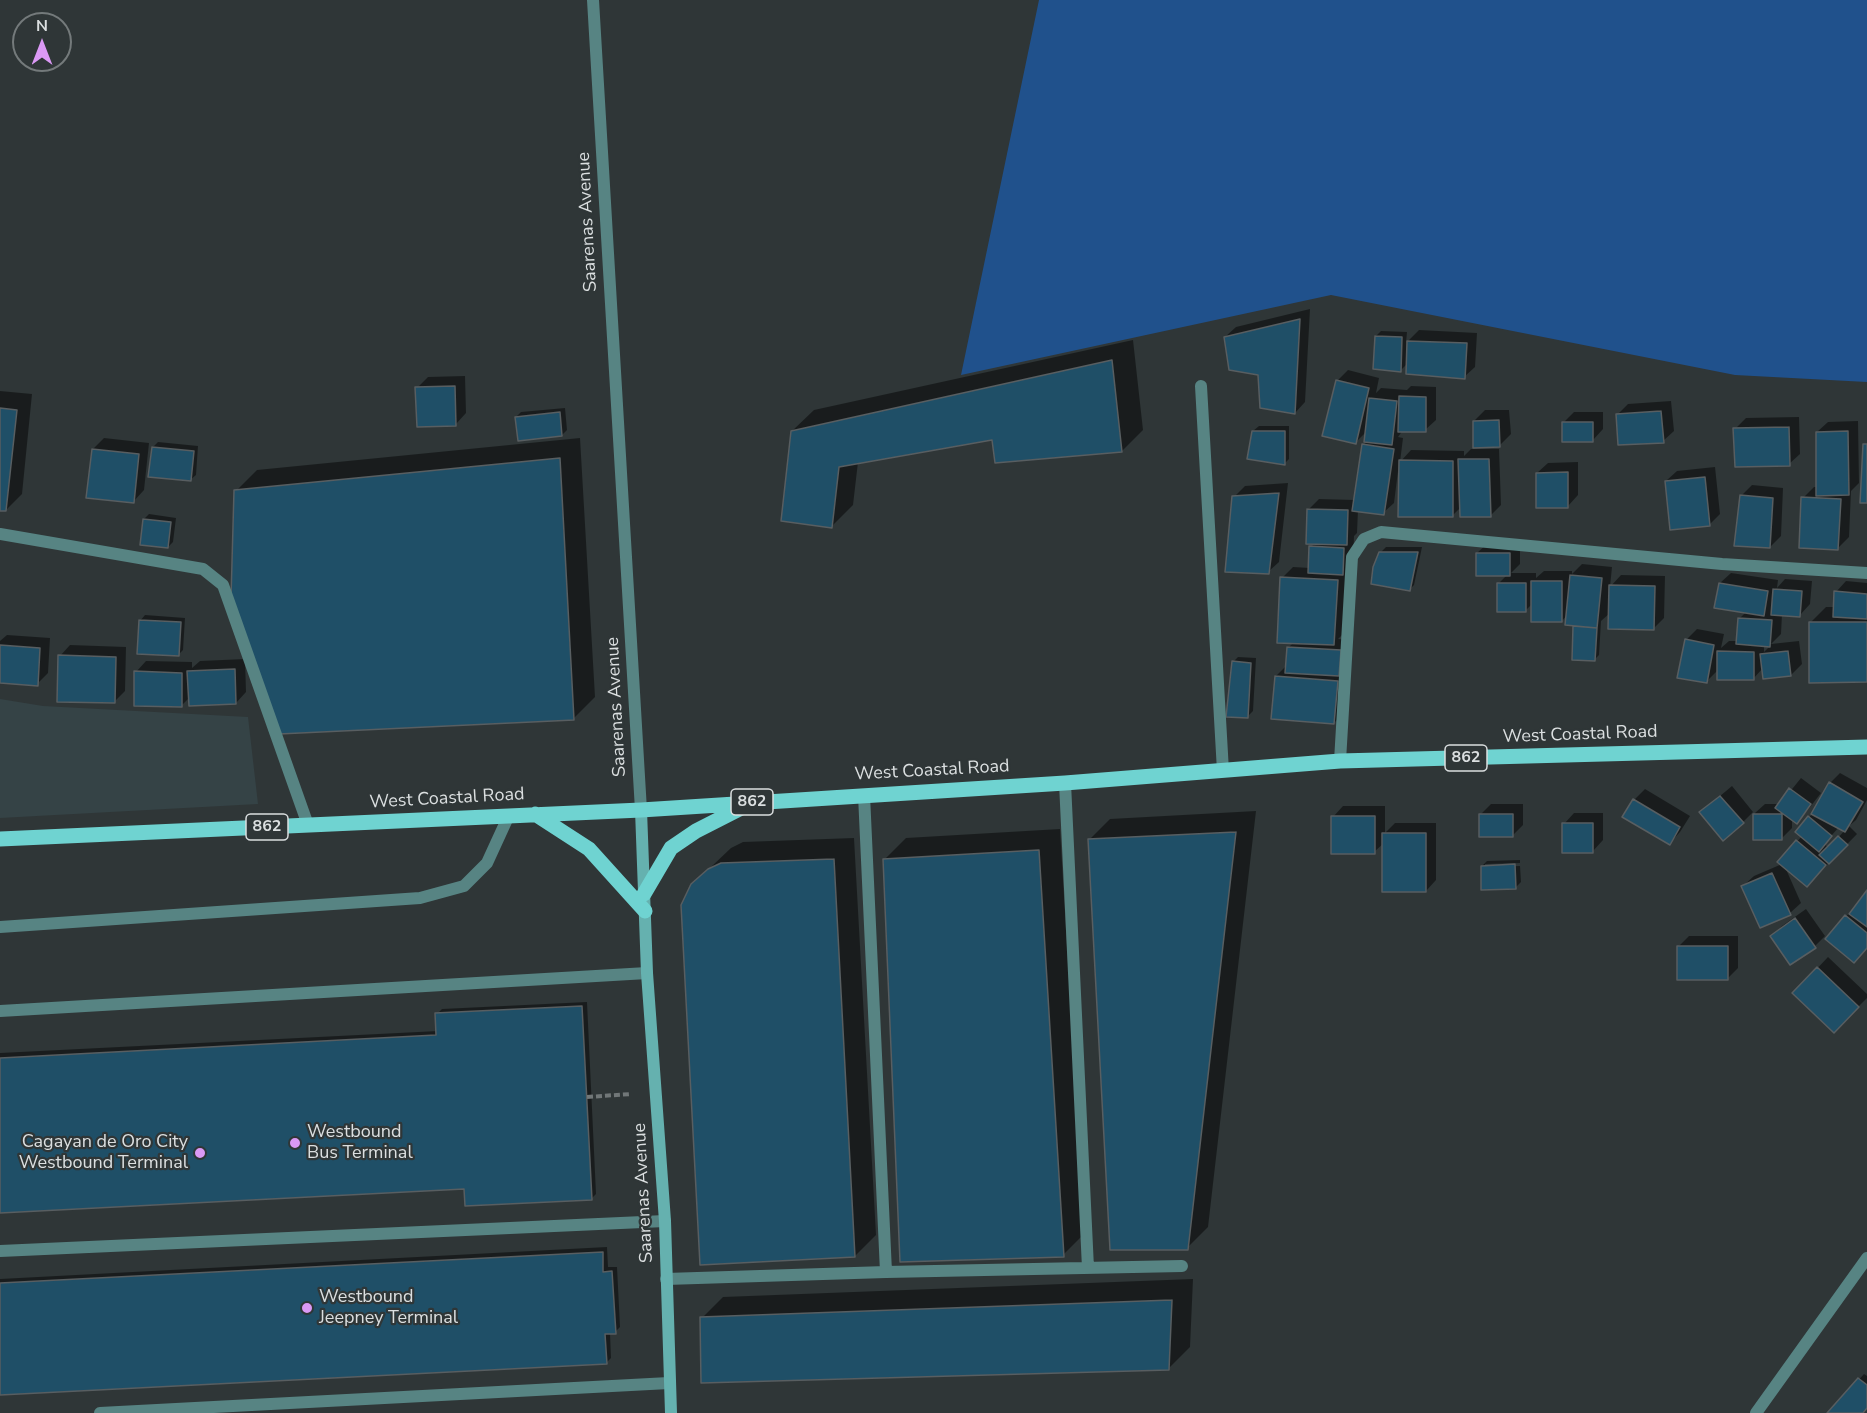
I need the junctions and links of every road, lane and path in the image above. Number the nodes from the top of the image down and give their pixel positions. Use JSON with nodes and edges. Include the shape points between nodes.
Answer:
{"nodes":[{"id":1,"x":593,"y":0,"type":"edge"},
{"id":2,"x":1201,"y":386,"type":"dead end"},
{"id":3,"x":0,"y":534,"type":"edge"},
{"id":4,"x":1867,"y":573,"type":"edge"},
{"id":5,"x":1867,"y":747,"type":"edge"},
{"id":6,"x":1340,"y":761,"type":"junction"},
{"id":7,"x":1223,"y":771,"type":"junction"},
{"id":8,"x":1065,"y":783,"type":"junction"},
{"id":9,"x":864,"y":795,"type":"junction"},
{"id":10,"x":753,"y":802,"type":"junction"},
{"id":11,"x":641,"y":810,"type":"junction"},
{"id":12,"x":535,"y":814,"type":"junction"},
{"id":13,"x":509,"y":815,"type":"junction"},
{"id":14,"x":308,"y":825,"type":"junction"},
{"id":15,"x":0,"y":838,"type":"edge"},
{"id":16,"x":644,"y":894,"type":"junction"},
{"id":17,"x":645,"y":911,"type":"junction"},
{"id":18,"x":0,"y":927,"type":"edge"},
{"id":19,"x":647,"y":973,"type":"junction"},
{"id":20,"x":0,"y":1011,"type":"edge"},
{"id":21,"x":656,"y":1092,"type":"junction"},
{"id":22,"x":587,"y":1097,"type":"dead end"},
{"id":23,"x":665,"y":1221,"type":"junction"},
{"id":24,"x":0,"y":1251,"type":"edge"},
{"id":25,"x":1867,"y":1258,"type":"edge"},
{"id":26,"x":1182,"y":1266,"type":"dead end"},
{"id":27,"x":1088,"y":1268,"type":"junction"},
{"id":28,"x":886,"y":1272,"type":"junction"},
{"id":29,"x":666,"y":1279,"type":"junction"},
{"id":30,"x":669,"y":1383,"type":"junction"},
{"id":31,"x":100,"y":1413,"type":"edge"},
{"id":32,"x":671,"y":1413,"type":"edge"},
{"id":33,"x":1756,"y":1413,"type":"edge"}],
"edges":[{"from":1,"to":11,"type":"street","name":"Saarenas Avenue"},
{"from":2,"to":7,"type":"street"},
{"from":3,"to":14,"type":"street","via":[[203,569],[223,585]]},
{"from":4,"to":6,"type":"street","via":[[1722,564],[1381,532],[1364,538],[1352,556]]},
{"from":5,"to":6,"type":"main road","name":"West Coastal Road","number":"862"},
{"from":6,"to":7,"type":"main road","name":"West Coastal Road","number":"862"},
{"from":7,"to":8,"type":"main road","name":"West Coastal Road","number":"862"},
{"from":8,"to":9,"type":"main road","name":"West Coastal Road","number":"862"},
{"from":8,"to":27,"type":"street"},
{"from":9,"to":10,"type":"main road","name":"West Coastal Road","number":"862"},
{"from":9,"to":28,"type":"street"},
{"from":10,"to":11,"type":"main road","name":"West Coastal Road","number":"862"},
{"from":10,"to":16,"type":"main road","via":[[671,848]]},
{"from":11,"to":12,"type":"main road","name":"West Coastal Road","number":"862"},
{"from":11,"to":16,"type":"main road","name":"Saarenas Avenue"},
{"from":12,"to":13,"type":"main road","name":"West Coastal Road","number":"862"},
{"from":12,"to":17,"type":"main road","via":[[589,849]]},
{"from":13,"to":14,"type":"main road","name":"West Coastal Road","number":"862"},
{"from":13,"to":18,"type":"street","via":[[487,863],[464,886],[420,898]]},
{"from":14,"to":15,"type":"main road","name":"West Coastal Road","number":"862"},
{"from":16,"to":17,"type":"main road","name":"Saarenas Avenue"},
{"from":17,"to":19,"type":"main road","name":"Saarenas Avenue"},
{"from":19,"to":20,"type":"street"},
{"from":19,"to":21,"type":"main road","name":"Saarenas Avenue"},
{"from":21,"to":22,"type":"path"},
{"from":21,"to":23,"type":"main road","name":"Saarenas Avenue"},
{"from":23,"to":24,"type":"street"},
{"from":23,"to":29,"type":"main road","name":"Saarenas Avenue"},
{"from":25,"to":33,"type":"street"},
{"from":26,"to":27,"type":"street"},
{"from":27,"to":28,"type":"street"},
{"from":28,"to":29,"type":"street"},
{"from":29,"to":30,"type":"main road","name":"Saarenas Avenue"},
{"from":30,"to":31,"type":"street"},
{"from":30,"to":32,"type":"main road","name":"Saarenas Avenue"}]}
